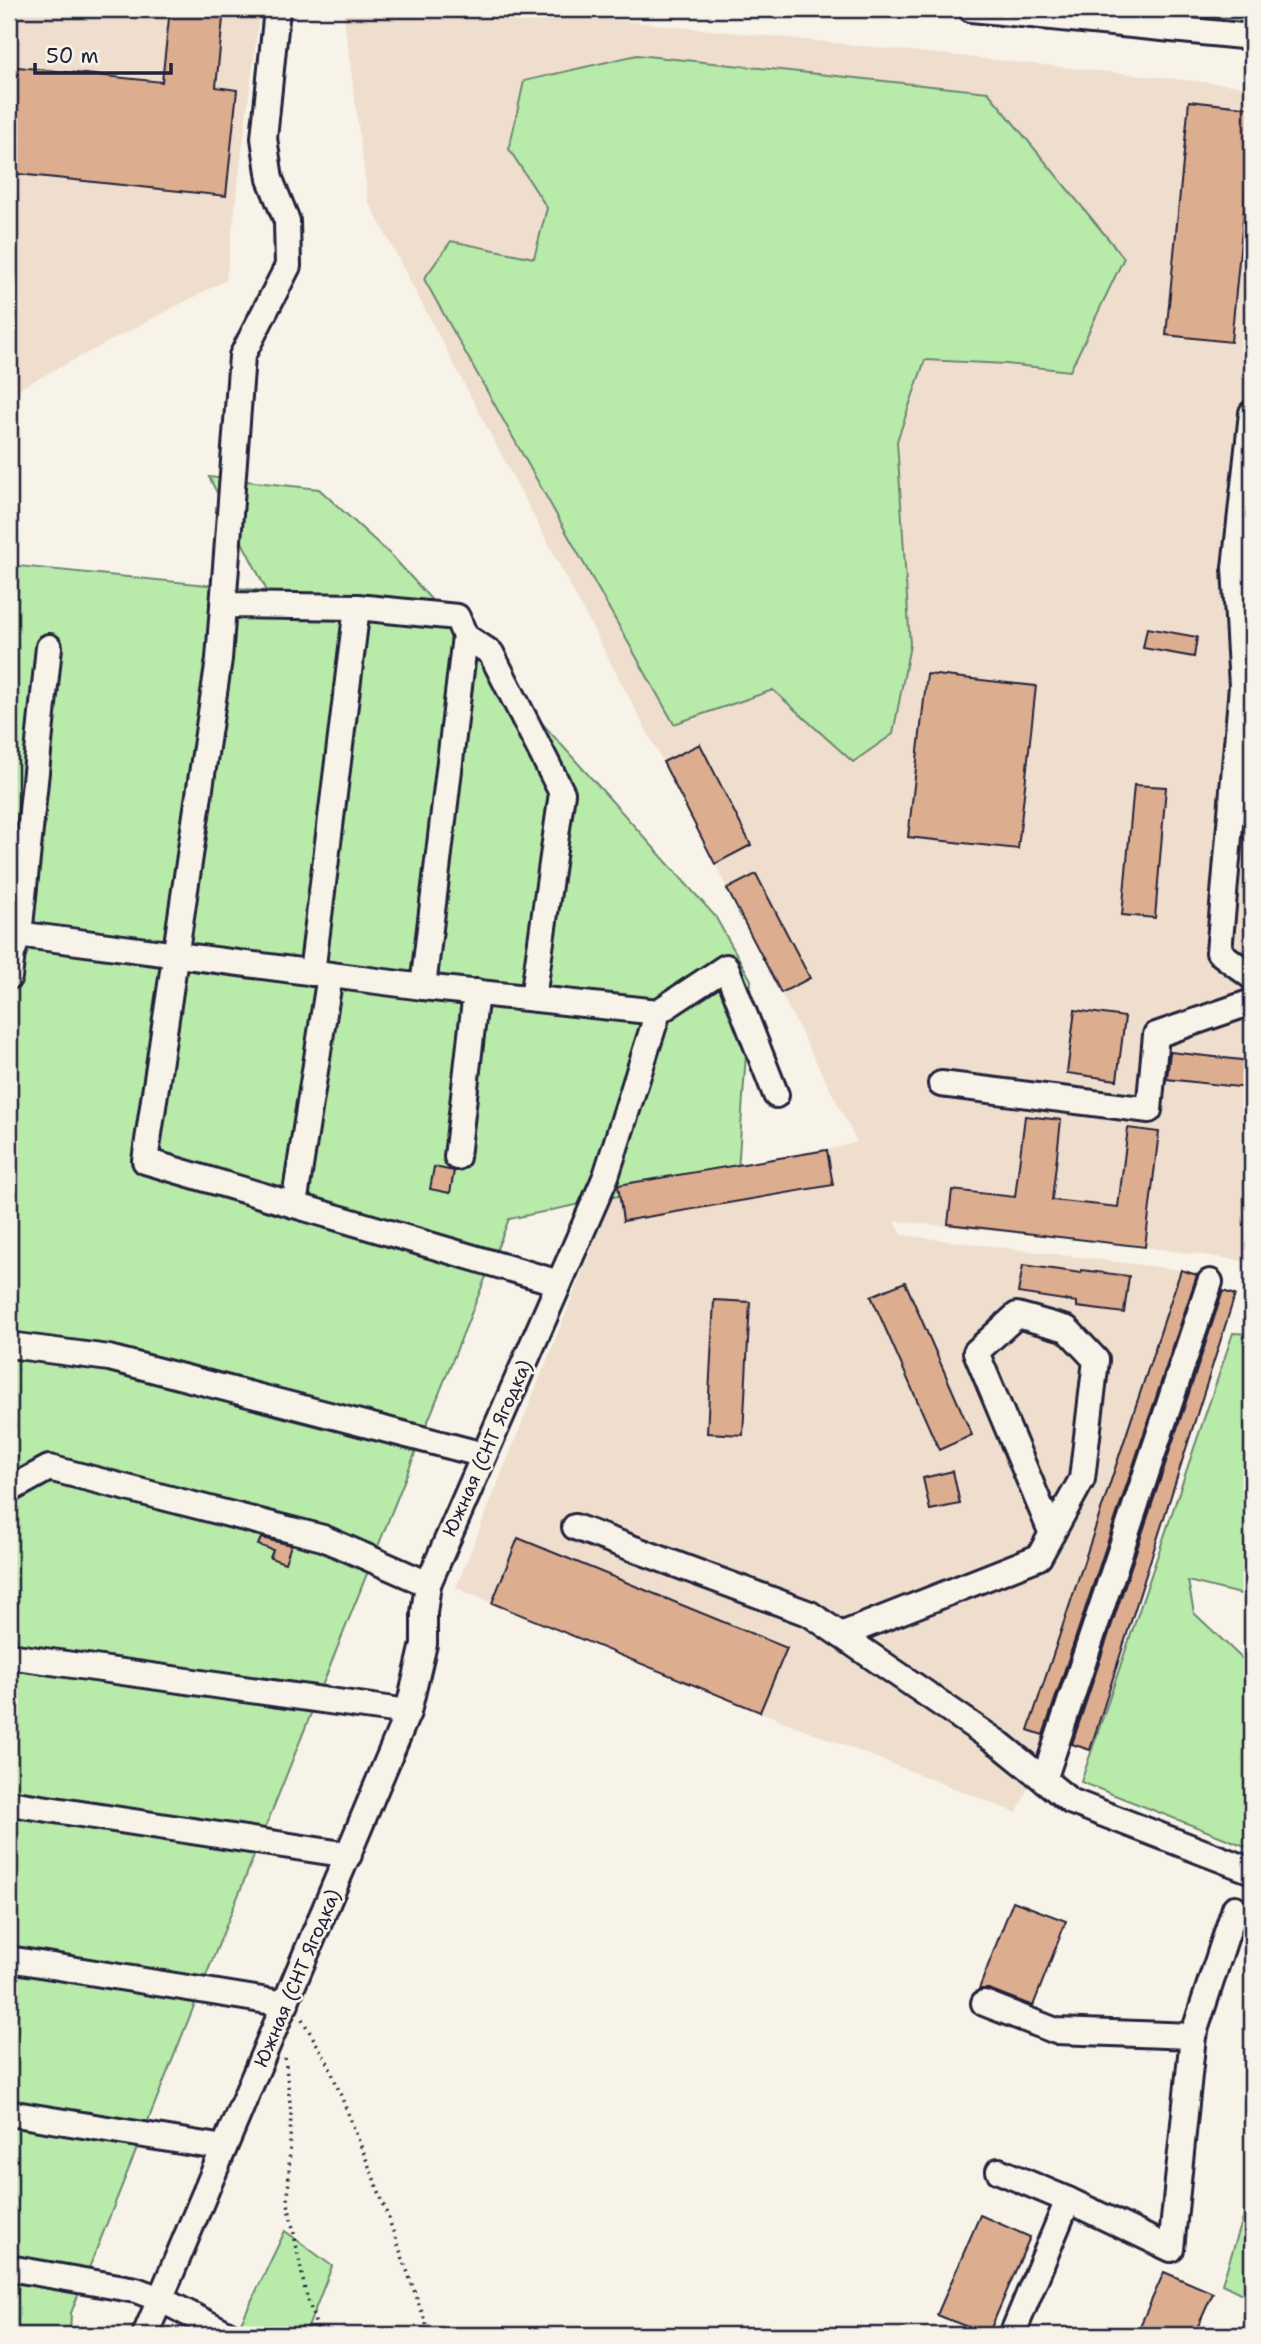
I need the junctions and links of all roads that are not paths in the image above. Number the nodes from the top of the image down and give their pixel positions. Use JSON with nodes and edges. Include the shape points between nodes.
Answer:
{"nodes":[{"id":1,"x":277,"y":9,"type":"edge"},
{"id":2,"x":971,"y":9,"type":"edge"},
{"id":3,"x":1252,"y":37,"type":"edge"},
{"id":4,"x":1252,"y":413,"type":"edge"},
{"id":5,"x":223,"y":605,"type":"junction"},
{"id":6,"x":357,"y":607,"type":"junction"},
{"id":7,"x":465,"y":636,"type":"junction"},
{"id":8,"x":49,"y":647,"type":"dead end"},
{"id":9,"x":1247,"y":687,"type":"edge"},
{"id":10,"x":14,"y":934,"type":"edge"},
{"id":11,"x":175,"y":956,"type":"junction"},
{"id":12,"x":321,"y":974,"type":"junction"},
{"id":13,"x":9,"y":977,"type":"edge"},
{"id":14,"x":1252,"y":977,"type":"edge"},
{"id":15,"x":423,"y":987,"type":"junction"},
{"id":16,"x":476,"y":992,"type":"junction"},
{"id":17,"x":533,"y":998,"type":"junction"},
{"id":18,"x":1252,"y":1002,"type":"edge"},
{"id":19,"x":658,"y":1012,"type":"junction"},
{"id":20,"x":942,"y":1084,"type":"dead end"},
{"id":21,"x":776,"y":1095,"type":"dead end"},
{"id":22,"x":457,"y":1157,"type":"dead end"},
{"id":23,"x":294,"y":1205,"type":"junction"},
{"id":24,"x":1210,"y":1282,"type":"dead end"},
{"id":25,"x":559,"y":1283,"type":"junction"},
{"id":26,"x":9,"y":1345,"type":"edge"},
{"id":27,"x":484,"y":1455,"type":"junction"},
{"id":28,"x":9,"y":1490,"type":"edge"},
{"id":29,"x":575,"y":1528,"type":"dead end"},
{"id":30,"x":1052,"y":1534,"type":"junction"},
{"id":31,"x":428,"y":1584,"type":"junction"},
{"id":32,"x":841,"y":1635,"type":"junction"},
{"id":33,"x":9,"y":1656,"type":"edge"},
{"id":34,"x":408,"y":1712,"type":"junction"},
{"id":35,"x":1044,"y":1780,"type":"junction"},
{"id":36,"x":9,"y":1803,"type":"edge"},
{"id":37,"x":349,"y":1855,"type":"junction"},
{"id":38,"x":1252,"y":1871,"type":"edge"},
{"id":39,"x":1235,"y":1908,"type":"dead end"},
{"id":40,"x":9,"y":1959,"type":"edge"},
{"id":41,"x":287,"y":2000,"type":"junction"},
{"id":42,"x":984,"y":2003,"type":"dead end"},
{"id":43,"x":1193,"y":2036,"type":"junction"},
{"id":44,"x":9,"y":2113,"type":"edge"},
{"id":45,"x":224,"y":2148,"type":"junction"},
{"id":46,"x":999,"y":2171,"type":"dead end"},
{"id":47,"x":1068,"y":2200,"type":"junction"},
{"id":48,"x":9,"y":2268,"type":"edge"},
{"id":49,"x":160,"y":2299,"type":"junction"},
{"id":50,"x":145,"y":2335,"type":"edge"},
{"id":51,"x":230,"y":2335,"type":"edge"},
{"id":52,"x":1012,"y":2335,"type":"edge"}],
"edges":[{"from":1,"to":5,"type":"street","via":[[264,138],[270,179],[287,221],[288,266],[242,356]]},
{"from":2,"to":3,"type":"street"},
{"from":4,"to":9,"type":"street","via":[[1235,568]]},
{"from":5,"to":6,"type":"street"},
{"from":5,"to":11,"type":"street"},
{"from":6,"to":7,"type":"street","via":[[457,617]]},
{"from":6,"to":12,"type":"street"},
{"from":7,"to":15,"type":"street"},
{"from":7,"to":17,"type":"street","via":[[491,653],[562,793]]},
{"from":8,"to":10,"type":"street"},
{"from":9,"to":14,"type":"street","via":[[1219,952]]},
{"from":10,"to":11,"type":"street"},
{"from":10,"to":13,"type":"street"},
{"from":11,"to":12,"type":"street"},
{"from":11,"to":23,"type":"street","via":[[145,1161]]},
{"from":12,"to":15,"type":"street"},
{"from":12,"to":23,"type":"street"},
{"from":15,"to":16,"type":"street"},
{"from":16,"to":17,"type":"street"},
{"from":16,"to":22,"type":"street"},
{"from":17,"to":19,"type":"street"},
{"from":18,"to":20,"type":"street","via":[[1156,1035],[1149,1110]]},
{"from":19,"to":21,"type":"street","via":[[726,967]]},
{"from":19,"to":25,"type":"street","name":"Южная (СНТ Ягодка)","via":[[606,1176]]},
{"from":23,"to":25,"type":"street"},
{"from":24,"to":35,"type":"street"},
{"from":25,"to":27,"type":"street","name":"Южная (СНТ Ягодка)"},
{"from":26,"to":27,"type":"street","via":[[109,1358]]},
{"from":27,"to":31,"type":"street","name":"Южная (СНТ Ягодка)"},
{"from":28,"to":31,"type":"street","via":[[49,1468],[323,1538]]},
{"from":29,"to":32,"type":"street","via":[[810,1614]]},
{"from":30,"to":30,"type":"street","via":[[1082,1479],[1096,1360],[1067,1329],[1017,1315],[976,1352]]},
{"from":30,"to":32,"type":"street","via":[[1039,1557]]},
{"from":31,"to":34,"type":"street","name":"Южная (СНТ Ягодка)","via":[[424,1644]]},
{"from":32,"to":35,"type":"street"},
{"from":33,"to":34,"type":"street"},
{"from":34,"to":37,"type":"street","name":"Южная (СНТ Ягодка)"},
{"from":35,"to":38,"type":"street","via":[[1070,1801]]},
{"from":36,"to":37,"type":"street"},
{"from":37,"to":41,"type":"street","name":"Южная (СНТ Ягодка)"},
{"from":39,"to":43,"type":"street"},
{"from":40,"to":41,"type":"street"},
{"from":41,"to":45,"type":"street","name":"Южная (СНТ Ягодка)"},
{"from":42,"to":43,"type":"street","via":[[1056,2031]]},
{"from":43,"to":47,"type":"street","via":[[1171,2249]]},
{"from":44,"to":45,"type":"street"},
{"from":45,"to":49,"type":"street","name":"Южная (СНТ Ягодка)"},
{"from":46,"to":47,"type":"street"},
{"from":47,"to":52,"type":"street"},
{"from":48,"to":49,"type":"street","via":[[136,2290]]},
{"from":49,"to":50,"type":"street","name":"Южная (СНТ Ягодка)"},
{"from":49,"to":51,"type":"street"}]}
